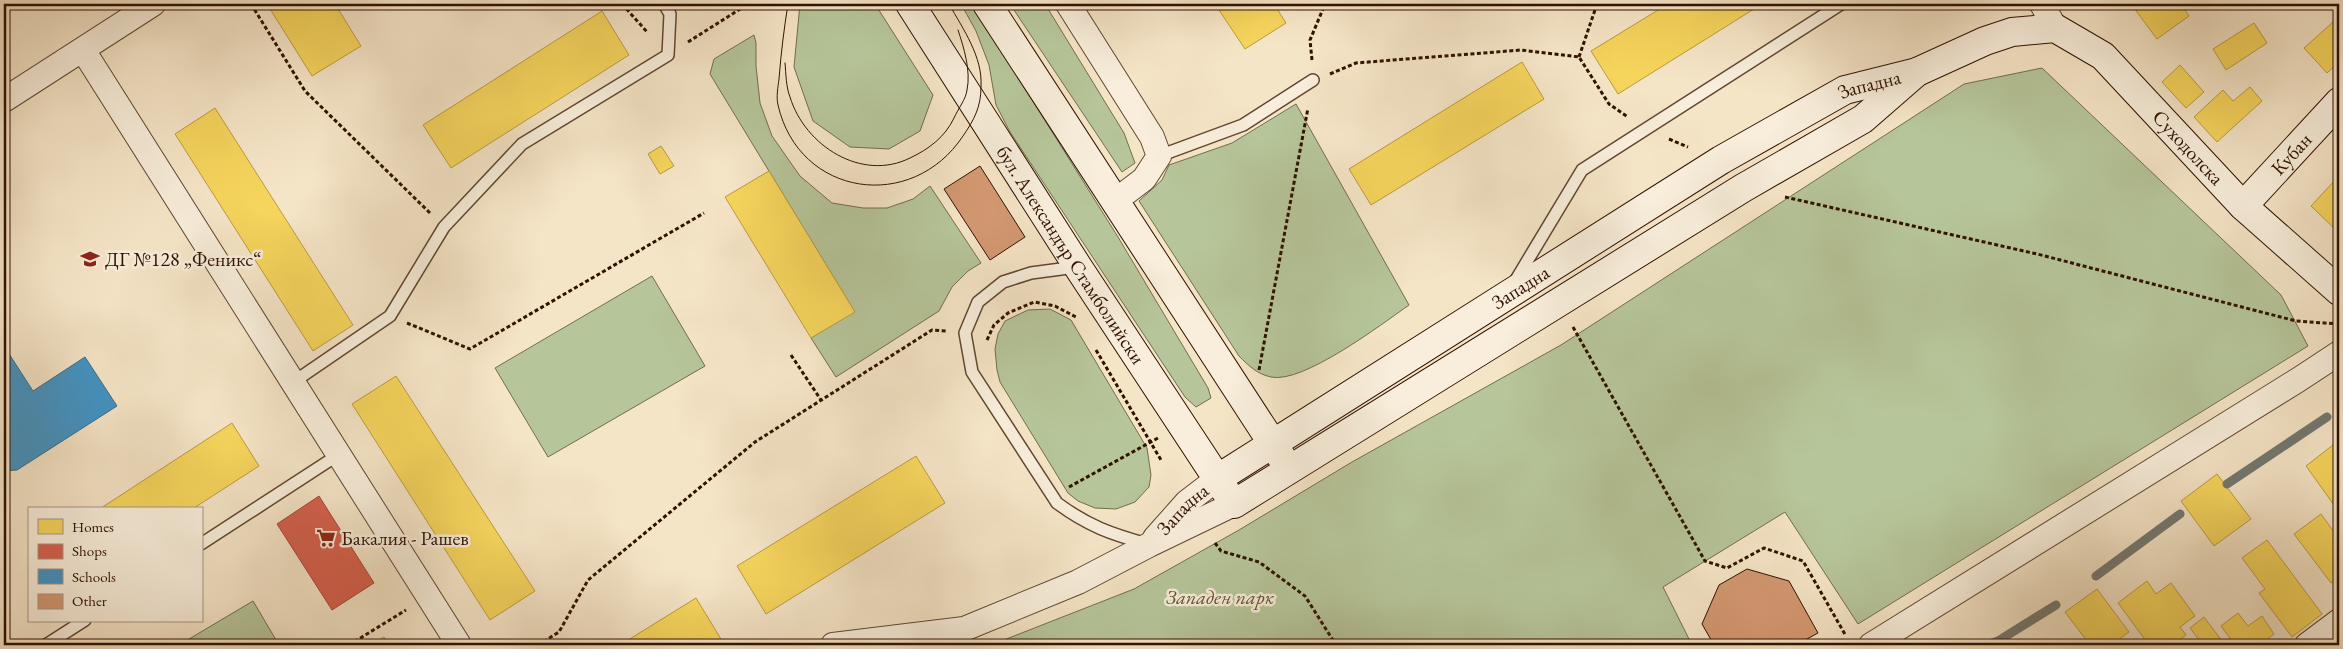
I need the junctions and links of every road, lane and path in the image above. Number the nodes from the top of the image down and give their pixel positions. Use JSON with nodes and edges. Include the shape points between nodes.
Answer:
{"nodes":[{"id":1,"x":153,"y":4,"type":"edge"},
{"id":2,"x":251,"y":4,"type":"edge"},
{"id":3,"x":622,"y":4,"type":"edge"},
{"id":4,"x":664,"y":4,"type":"edge"},
{"id":5,"x":748,"y":4,"type":"edge"},
{"id":6,"x":910,"y":4,"type":"edge"},
{"id":7,"x":987,"y":4,"type":"edge"},
{"id":8,"x":1068,"y":4,"type":"edge"},
{"id":9,"x":1325,"y":4,"type":"edge"},
{"id":10,"x":1597,"y":4,"type":"edge"},
{"id":11,"x":1841,"y":4,"type":"edge"},
{"id":12,"x":2042,"y":4,"type":"edge"},
{"id":13,"x":2055,"y":28,"type":"junction"},
{"id":14,"x":83,"y":50,"type":"junction"},
{"id":15,"x":668,"y":55,"type":"junction"},
{"id":16,"x":1579,"y":57,"type":"junction"},
{"id":17,"x":1917,"y":72,"type":"junction"},
{"id":18,"x":1313,"y":80,"type":"junction"},
{"id":19,"x":4,"y":100,"type":"edge"},
{"id":20,"x":2339,"y":102,"type":"edge"},
{"id":21,"x":1645,"y":130,"type":"junction"},
{"id":22,"x":1159,"y":156,"type":"junction"},
{"id":23,"x":1721,"y":160,"type":"junction"},
{"id":24,"x":1743,"y":188,"type":"junction"},
{"id":25,"x":1115,"y":201,"type":"junction"},
{"id":26,"x":2243,"y":206,"type":"junction"},
{"id":27,"x":704,"y":212,"type":"dead end"},
{"id":28,"x":444,"y":227,"type":"junction"},
{"id":29,"x":1078,"y":267,"type":"junction"},
{"id":30,"x":2339,"y":291,"type":"edge"},
{"id":31,"x":1506,"y":295,"type":"junction"},
{"id":32,"x":1559,"y":303,"type":"junction"},
{"id":33,"x":390,"y":316,"type":"junction"},
{"id":34,"x":2339,"y":324,"type":"edge"},
{"id":35,"x":1081,"y":325,"type":"dead end"},
{"id":36,"x":966,"y":333,"type":"junction"},
{"id":37,"x":1091,"y":342,"type":"dead end"},
{"id":38,"x":986,"y":349,"type":"dead end"},
{"id":39,"x":2339,"y":353,"type":"edge"},
{"id":40,"x":792,"y":355,"type":"dead end"},
{"id":41,"x":1258,"y":373,"type":"dead end"},
{"id":42,"x":292,"y":383,"type":"junction"},
{"id":43,"x":821,"y":400,"type":"junction"},
{"id":44,"x":1151,"y":442,"type":"junction"},
{"id":45,"x":1272,"y":443,"type":"junction"},
{"id":46,"x":338,"y":455,"type":"junction"},
{"id":47,"x":1161,"y":460,"type":"dead end"},
{"id":48,"x":1290,"y":470,"type":"junction"},
{"id":49,"x":1217,"y":479,"type":"junction"},
{"id":50,"x":1068,"y":487,"type":"dead end"},
{"id":51,"x":1234,"y":504,"type":"junction"},
{"id":52,"x":202,"y":543,"type":"edge"},
{"id":53,"x":1214,"y":543,"type":"dead end"},
{"id":54,"x":1149,"y":545,"type":"junction"},
{"id":55,"x":428,"y":596,"type":"junction"},
{"id":56,"x":2339,"y":621,"type":"edge"},
{"id":57,"x":82,"y":622,"type":"edge"},
{"id":58,"x":1847,"y":637,"type":"dead end"},
{"id":59,"x":46,"y":645,"type":"edge"},
{"id":60,"x":348,"y":645,"type":"edge"},
{"id":61,"x":459,"y":645,"type":"edge"},
{"id":62,"x":538,"y":645,"type":"edge"},
{"id":63,"x":833,"y":645,"type":"edge"},
{"id":64,"x":1336,"y":645,"type":"edge"},
{"id":65,"x":1871,"y":645,"type":"edge"},
{"id":66,"x":2307,"y":645,"type":"edge"}],
"edges":[{"from":1,"to":14,"type":"street"},
{"from":2,"to":28,"type":"path","via":[[305,91]]},
{"from":3,"to":15,"type":"path"},
{"from":4,"to":15,"type":"lane","via":[[670,14]]},
{"from":5,"to":15,"type":"path"},
{"from":6,"to":29,"type":"street","name":"бул. Александър Стамболийски"},
{"from":7,"to":25,"type":"street"},
{"from":8,"to":22,"type":"street","via":[[1152,137]]},
{"from":9,"to":18,"type":"path","via":[[1310,40]]},
{"from":10,"to":16,"type":"path"},
{"from":11,"to":21,"type":"lane"},
{"from":12,"to":13,"type":"street"},
{"from":13,"to":17,"type":"street","name":"Западна","via":[[2012,32]]},
{"from":13,"to":26,"type":"street","name":"Суходолска","via":[[2102,56]]},
{"from":14,"to":19,"type":"street"},
{"from":14,"to":42,"type":"street"},
{"from":15,"to":28,"type":"lane","via":[[522,144]]},
{"from":16,"to":18,"type":"path","via":[[1521,50],[1365,62]]},
{"from":16,"to":21,"type":"path","via":[[1609,104]]},
{"from":17,"to":23,"type":"street","name":"Западна","via":[[1844,90]]},
{"from":17,"to":24,"type":"street","name":"Западна","via":[[1863,119]]},
{"from":18,"to":22,"type":"lane","via":[[1242,125]]},
{"from":18,"to":41,"type":"path"},
{"from":20,"to":26,"type":"street","name":"Кубан"},
{"from":21,"to":23,"type":"path"},
{"from":21,"to":31,"type":"lane","via":[[1582,170]]},
{"from":22,"to":25,"type":"street","via":[[1144,179]]},
{"from":23,"to":31,"type":"street","name":"Западна"},
{"from":24,"to":32,"type":"street","name":"Западна"},
{"from":24,"to":34,"type":"path","via":[[2037,254],[2296,321]]},
{"from":25,"to":45,"type":"street"},
{"from":26,"to":30,"type":"street","name":"Суходолска"},
{"from":27,"to":33,"type":"path","via":[[470,349]]},
{"from":28,"to":33,"type":"lane"},
{"from":29,"to":36,"type":"lane","via":[[1030,273],[1003,282],[978,302]]},
{"from":29,"to":49,"type":"street","name":"бул. Александър Стамболийски"},
{"from":31,"to":45,"type":"street","name":"Западна"},
{"from":32,"to":48,"type":"street","name":"Западна"},
{"from":32,"to":58,"type":"path","via":[[1705,561],[1727,568],[1764,548],[1803,561]]},
{"from":33,"to":42,"type":"lane"},
{"from":35,"to":38,"type":"path","via":[[1076,317],[1055,306],[1034,302],[1008,313],[994,325]]},
{"from":36,"to":43,"type":"path","via":[[932,330]]},
{"from":36,"to":54,"type":"lane","via":[[972,372],[1057,503],[1076,518],[1106,532]]},
{"from":37,"to":44,"type":"path"},
{"from":39,"to":65,"type":"street"},
{"from":40,"to":43,"type":"path"},
{"from":42,"to":46,"type":"street"},
{"from":43,"to":62,"type":"path","via":[[755,442],[588,580],[559,632]]},
{"from":44,"to":47,"type":"path"},
{"from":44,"to":50,"type":"path"},
{"from":45,"to":48,"type":"street"},
{"from":45,"to":49,"type":"street","name":"Западна"},
{"from":46,"to":52,"type":"lane"},
{"from":46,"to":55,"type":"street"},
{"from":48,"to":51,"type":"street","name":"Западна"},
{"from":49,"to":51,"type":"street","name":"бул. Александър Стамболийски"},
{"from":49,"to":54,"type":"street","name":"Западна","via":[[1187,502]]},
{"from":51,"to":54,"type":"street","name":"Западна"},
{"from":53,"to":64,"type":"path","via":[[1221,551],[1259,562],[1305,596]]},
{"from":54,"to":63,"type":"street","name":"Западна","via":[[1078,582],[964,629]]},
{"from":55,"to":60,"type":"path"},
{"from":55,"to":61,"type":"street"},
{"from":56,"to":66,"type":"street"},
{"from":57,"to":59,"type":"lane"}]}
